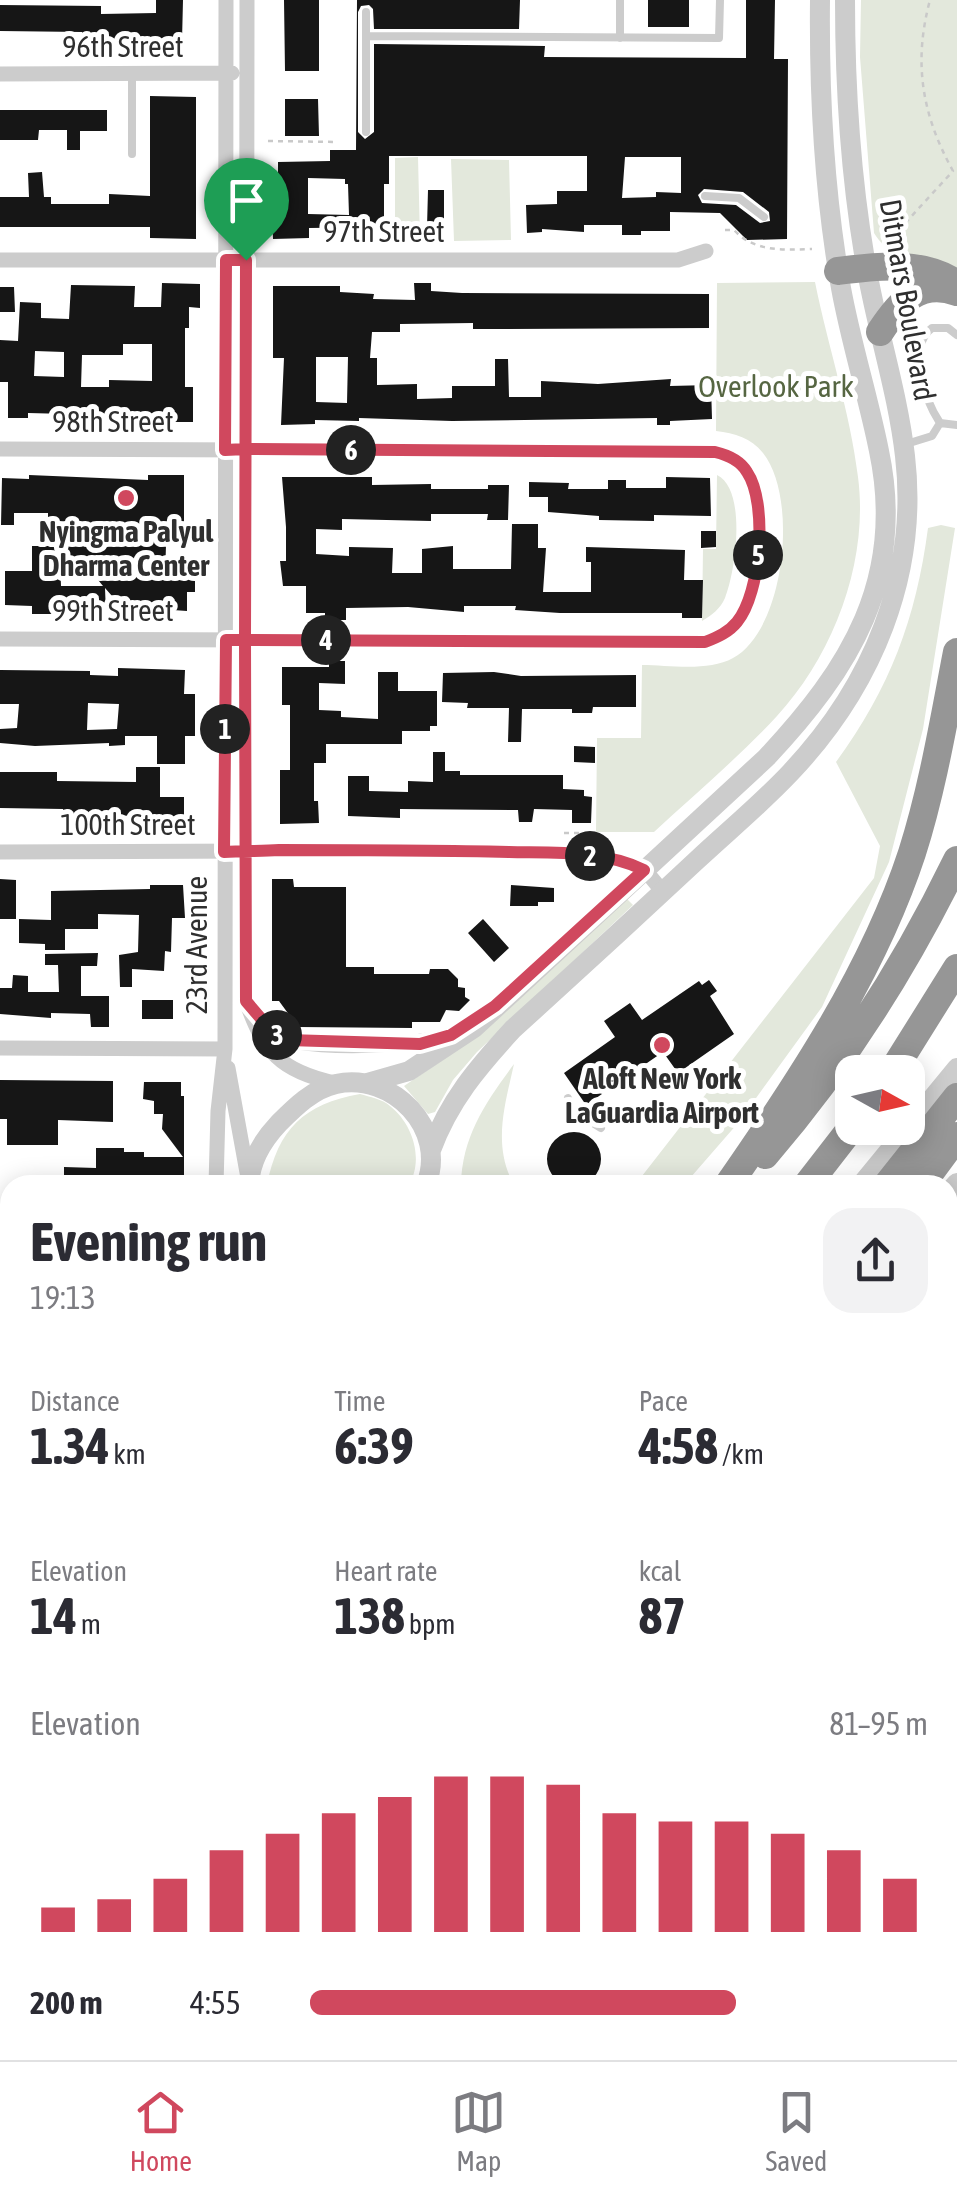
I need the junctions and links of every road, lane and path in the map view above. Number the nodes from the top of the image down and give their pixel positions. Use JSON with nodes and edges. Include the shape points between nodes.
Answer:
{"nodes":[{"id":1,"x":226,"y":0,"type":"edge"},
{"id":2,"x":246,"y":0,"type":"edge"},
{"id":3,"x":620,"y":0,"type":"edge"},
{"id":4,"x":720,"y":0,"type":"edge"},
{"id":5,"x":820,"y":0,"type":"edge"},
{"id":6,"x":845,"y":0,"type":"edge"},
{"id":7,"x":930,"y":0,"type":"edge"},
{"id":8,"x":366,"y":12,"type":"dead end"},
{"id":9,"x":366,"y":36,"type":"junction"},
{"id":10,"x":620,"y":38,"type":"junction"},
{"id":11,"x":226,"y":73,"type":"junction"},
{"id":12,"x":246,"y":73,"type":"junction"},
{"id":13,"x":0,"y":74,"type":"edge"},
{"id":14,"x":132,"y":75,"type":"junction"},
{"id":15,"x":366,"y":132,"type":"dead end"},
{"id":16,"x":268,"y":141,"type":"dead end"},
{"id":17,"x":337,"y":142,"type":"dead end"},
{"id":18,"x":132,"y":154,"type":"dead end"},
{"id":19,"x":705,"y":196,"type":"dead end"},
{"id":20,"x":764,"y":216,"type":"dead end"},
{"id":21,"x":725,"y":230,"type":"dead end"},
{"id":22,"x":812,"y":249,"type":"dead end"},
{"id":23,"x":706,"y":251,"type":"dead end"},
{"id":24,"x":0,"y":260,"type":"edge"},
{"id":25,"x":226,"y":260,"type":"junction"},
{"id":26,"x":246,"y":260,"type":"junction"},
{"id":27,"x":856,"y":264,"type":"junction"},
{"id":28,"x":957,"y":284,"type":"edge"},
{"id":29,"x":957,"y":292,"type":"edge"},
{"id":30,"x":880,"y":332,"type":"junction"},
{"id":31,"x":957,"y":335,"type":"edge"},
{"id":32,"x":940,"y":424,"type":"junction"},
{"id":33,"x":957,"y":425,"type":"edge"},
{"id":34,"x":904,"y":445,"type":"junction"},
{"id":35,"x":0,"y":449,"type":"edge"},
{"id":36,"x":246,"y":449,"type":"junction"},
{"id":37,"x":225,"y":450,"type":"junction"},
{"id":38,"x":0,"y":639,"type":"edge"},
{"id":39,"x":226,"y":640,"type":"junction"},
{"id":40,"x":245,"y":640,"type":"junction"},
{"id":41,"x":957,"y":652,"type":"edge"},
{"id":42,"x":564,"y":833,"type":"dead end"},
{"id":43,"x":593,"y":840,"type":"dead end"},
{"id":44,"x":245,"y":851,"type":"junction"},
{"id":45,"x":0,"y":852,"type":"edge"},
{"id":46,"x":224,"y":852,"type":"junction"},
{"id":47,"x":957,"y":860,"type":"edge"},
{"id":48,"x":644,"y":870,"type":"junction"},
{"id":49,"x":663,"y":892,"type":"junction"},
{"id":50,"x":957,"y":968,"type":"edge"},
{"id":51,"x":246,"y":1001,"type":"junction"},
{"id":52,"x":495,"y":1006,"type":"junction"},
{"id":53,"x":0,"y":1048,"type":"edge"},
{"id":54,"x":225,"y":1049,"type":"junction"},
{"id":55,"x":903,"y":1055,"type":"edge"},
{"id":56,"x":957,"y":1068,"type":"edge"},
{"id":57,"x":367,"y":1083,"type":"junction"},
{"id":58,"x":339,"y":1084,"type":"junction"},
{"id":59,"x":957,"y":1097,"type":"edge"},
{"id":60,"x":568,"y":1098,"type":"dead end"},
{"id":61,"x":600,"y":1128,"type":"dead end"},
{"id":62,"x":957,"y":1136,"type":"edge"},
{"id":63,"x":838,"y":1145,"type":"edge"},
{"id":64,"x":431,"y":1150,"type":"junction"},
{"id":65,"x":216,"y":1175,"type":"edge"},
{"id":66,"x":248,"y":1175,"type":"edge"},
{"id":67,"x":251,"y":1175,"type":"edge"},
{"id":68,"x":429,"y":1175,"type":"edge"},
{"id":69,"x":735,"y":1175,"type":"edge"},
{"id":70,"x":748,"y":1175,"type":"edge"},
{"id":71,"x":815,"y":1175,"type":"edge"},
{"id":72,"x":868,"y":1175,"type":"edge"},
{"id":73,"x":895,"y":1175,"type":"edge"},
{"id":74,"x":928,"y":1175,"type":"edge"}],
"edges":[{"from":1,"to":11,"type":"street","name":"23rd Avenue"},
{"from":2,"to":12,"type":"street","name":"23rd Avenue"},
{"from":3,"to":10,"type":"lane"},
{"from":4,"to":10,"type":"lane","via":[[719,38]]},
{"from":5,"to":27,"type":"street","name":"Ditmars Boulevard","via":[[825,153]]},
{"from":6,"to":27,"type":"street","name":"Ditmars Boulevard"},
{"from":7,"to":27,"type":"path","via":[[924,106],[953,171],[884,245]]},
{"from":8,"to":9,"type":"lane"},
{"from":9,"to":10,"type":"lane"},
{"from":9,"to":15,"type":"lane"},
{"from":11,"to":12,"type":"street","name":"96th Street"},
{"from":11,"to":14,"type":"street","name":"96th Street"},
{"from":11,"to":25,"type":"street","name":"23rd Avenue"},
{"from":12,"to":26,"type":"street","name":"23rd Avenue"},
{"from":13,"to":14,"type":"street","name":"96th Street"},
{"from":14,"to":18,"type":"lane"},
{"from":16,"to":17,"type":"path"},
{"from":19,"to":20,"type":"lane","via":[[739,198]]},
{"from":21,"to":22,"type":"path","via":[[755,246]]},
{"from":23,"to":26,"type":"street","name":"97th Street","via":[[678,260]]},
{"from":24,"to":25,"type":"street","name":"97th Street"},
{"from":25,"to":26,"type":"street","name":"97th Street"},
{"from":25,"to":37,"type":"street","name":"23rd Avenue"},
{"from":26,"to":36,"type":"street","name":"23rd Avenue"},
{"from":27,"to":28,"type":"highway","via":[[922,270]]},
{"from":27,"to":30,"type":"street","name":"Ditmars Boulevard"},
{"from":27,"to":48,"type":"street","name":"Ditmars Boulevard","via":[[850,339],[880,453],[884,495],[879,568],[863,626],[811,710]]},
{"from":29,"to":30,"type":"highway","via":[[933,287],[912,293]]},
{"from":30,"to":34,"type":"street","name":"Ditmars Boulevard"},
{"from":31,"to":32,"type":"lane","via":[[932,328],[918,354]]},
{"from":32,"to":33,"type":"lane"},
{"from":32,"to":34,"type":"lane","via":[[932,436]]},
{"from":34,"to":49,"type":"street","name":"Ditmars Boulevard","via":[[903,559],[855,691],[792,772]]},
{"from":35,"to":37,"type":"street","name":"98th Street"},
{"from":36,"to":37,"type":"street","name":"98th Street"},
{"from":36,"to":40,"type":"street","name":"23rd Avenue"},
{"from":36,"to":40,"type":"street","name":"98th Street","via":[[728,455],[750,475],[759,520],[755,577],[742,616],[705,642]]},
{"from":37,"to":39,"type":"street","name":"23rd Avenue"},
{"from":38,"to":39,"type":"street","name":"99th Street"},
{"from":39,"to":40,"type":"street","name":"99th Street"},
{"from":39,"to":46,"type":"street","name":"23rd Avenue"},
{"from":40,"to":44,"type":"street","name":"23rd Avenue"},
{"from":41,"to":69,"type":"highway","via":[[927,798],[900,886],[848,994]]},
{"from":42,"to":43,"type":"path"},
{"from":44,"to":46,"type":"street","name":"100th Street"},
{"from":44,"to":48,"type":"street","name":"100th Street","via":[[565,854],[626,861]]},
{"from":44,"to":51,"type":"street","name":"23rd Avenue"},
{"from":45,"to":46,"type":"street","name":"100th Street"},
{"from":46,"to":54,"type":"street","name":"23rd Avenue"},
{"from":47,"to":70,"type":"highway","via":[[842,1060]]},
{"from":48,"to":49,"type":"street"},
{"from":48,"to":52,"type":"street","name":"Ditmars Boulevard"},
{"from":49,"to":64,"type":"street","name":"Ditmars Boulevard","via":[[481,1063],[456,1095]]},
{"from":50,"to":55,"type":"highway"},
{"from":51,"to":52,"type":"street","via":[[274,1034],[307,1043],[420,1044],[451,1035]]},
{"from":51,"to":58,"type":"street","name":"23rd Avenue","via":[[271,1055]]},
{"from":52,"to":57,"type":"street","name":"Ditmars Boulevard","via":[[419,1065]]},
{"from":53,"to":54,"type":"street"},
{"from":54,"to":65,"type":"street","name":"23rd Avenue"},
{"from":54,"to":66,"type":"street","name":"23rd Avenue"},
{"from":56,"to":72,"type":"street"},
{"from":57,"to":58,"type":"street","name":"Ditmars Boulevard"},
{"from":57,"to":64,"type":"street","via":[[403,1100]]},
{"from":58,"to":67,"type":"street","via":[[305,1100],[272,1130]]},
{"from":59,"to":73,"type":"highway"},
{"from":60,"to":61,"type":"lane","via":[[572,1110]]},
{"from":62,"to":74,"type":"highway"},
{"from":63,"to":71,"type":"highway"},
{"from":64,"to":68,"type":"street"}]}
